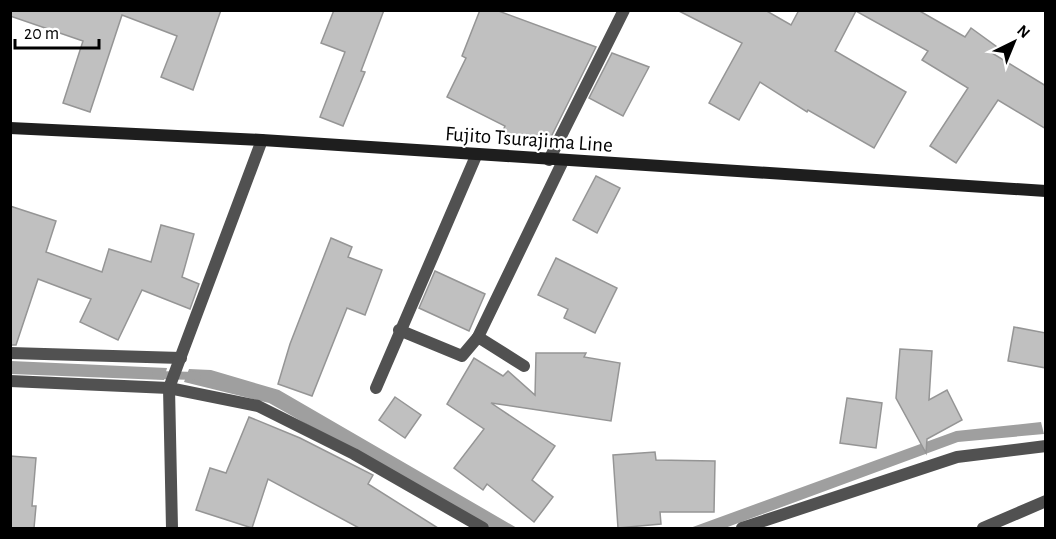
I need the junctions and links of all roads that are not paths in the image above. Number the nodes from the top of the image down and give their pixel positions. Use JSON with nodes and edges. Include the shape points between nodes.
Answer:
{"nodes":[{"id":1,"x":624,"y":10,"type":"edge"},
{"id":2,"x":10,"y":128,"type":"edge"},
{"id":3,"x":262,"y":140,"type":"junction"},
{"id":4,"x":476,"y":156,"type":"junction"},
{"id":5,"x":549,"y":160,"type":"junction"},
{"id":6,"x":563,"y":161,"type":"junction"},
{"id":7,"x":1046,"y":191,"type":"edge"},
{"id":8,"x":399,"y":330,"type":"junction"},
{"id":9,"x":478,"y":337,"type":"junction"},
{"id":10,"x":10,"y":353,"type":"edge"},
{"id":11,"x":181,"y":359,"type":"junction"},
{"id":12,"x":524,"y":366,"type":"dead end"},
{"id":13,"x":10,"y":381,"type":"edge"},
{"id":14,"x":169,"y":387,"type":"junction"},
{"id":15,"x":376,"y":388,"type":"dead end"},
{"id":16,"x":1046,"y":447,"type":"edge"},
{"id":17,"x":1046,"y":501,"type":"edge"},
{"id":18,"x":172,"y":528,"type":"edge"},
{"id":19,"x":483,"y":528,"type":"edge"},
{"id":20,"x":742,"y":528,"type":"edge"},
{"id":21,"x":983,"y":528,"type":"edge"}],
"edges":[{"from":1,"to":5,"type":"street"},
{"from":2,"to":3,"type":"main road","name":"Fujito Tsurajima Line"},
{"from":3,"to":4,"type":"main road","name":"Fujito Tsurajima Line"},
{"from":3,"to":11,"type":"street"},
{"from":4,"to":5,"type":"main road","name":"Fujito Tsurajima Line"},
{"from":4,"to":8,"type":"street"},
{"from":5,"to":6,"type":"main road","name":"Fujito Tsurajima Line"},
{"from":6,"to":7,"type":"main road","name":"Fujito Tsurajima Line"},
{"from":6,"to":9,"type":"street"},
{"from":8,"to":9,"type":"street","via":[[462,356]]},
{"from":8,"to":15,"type":"street"},
{"from":9,"to":12,"type":"street"},
{"from":10,"to":11,"type":"street"},
{"from":11,"to":14,"type":"street"},
{"from":13,"to":14,"type":"street"},
{"from":14,"to":18,"type":"street"},
{"from":14,"to":19,"type":"street","via":[[258,406],[354,454]]},
{"from":16,"to":20,"type":"street","via":[[957,457]]},
{"from":17,"to":21,"type":"street"}]}
